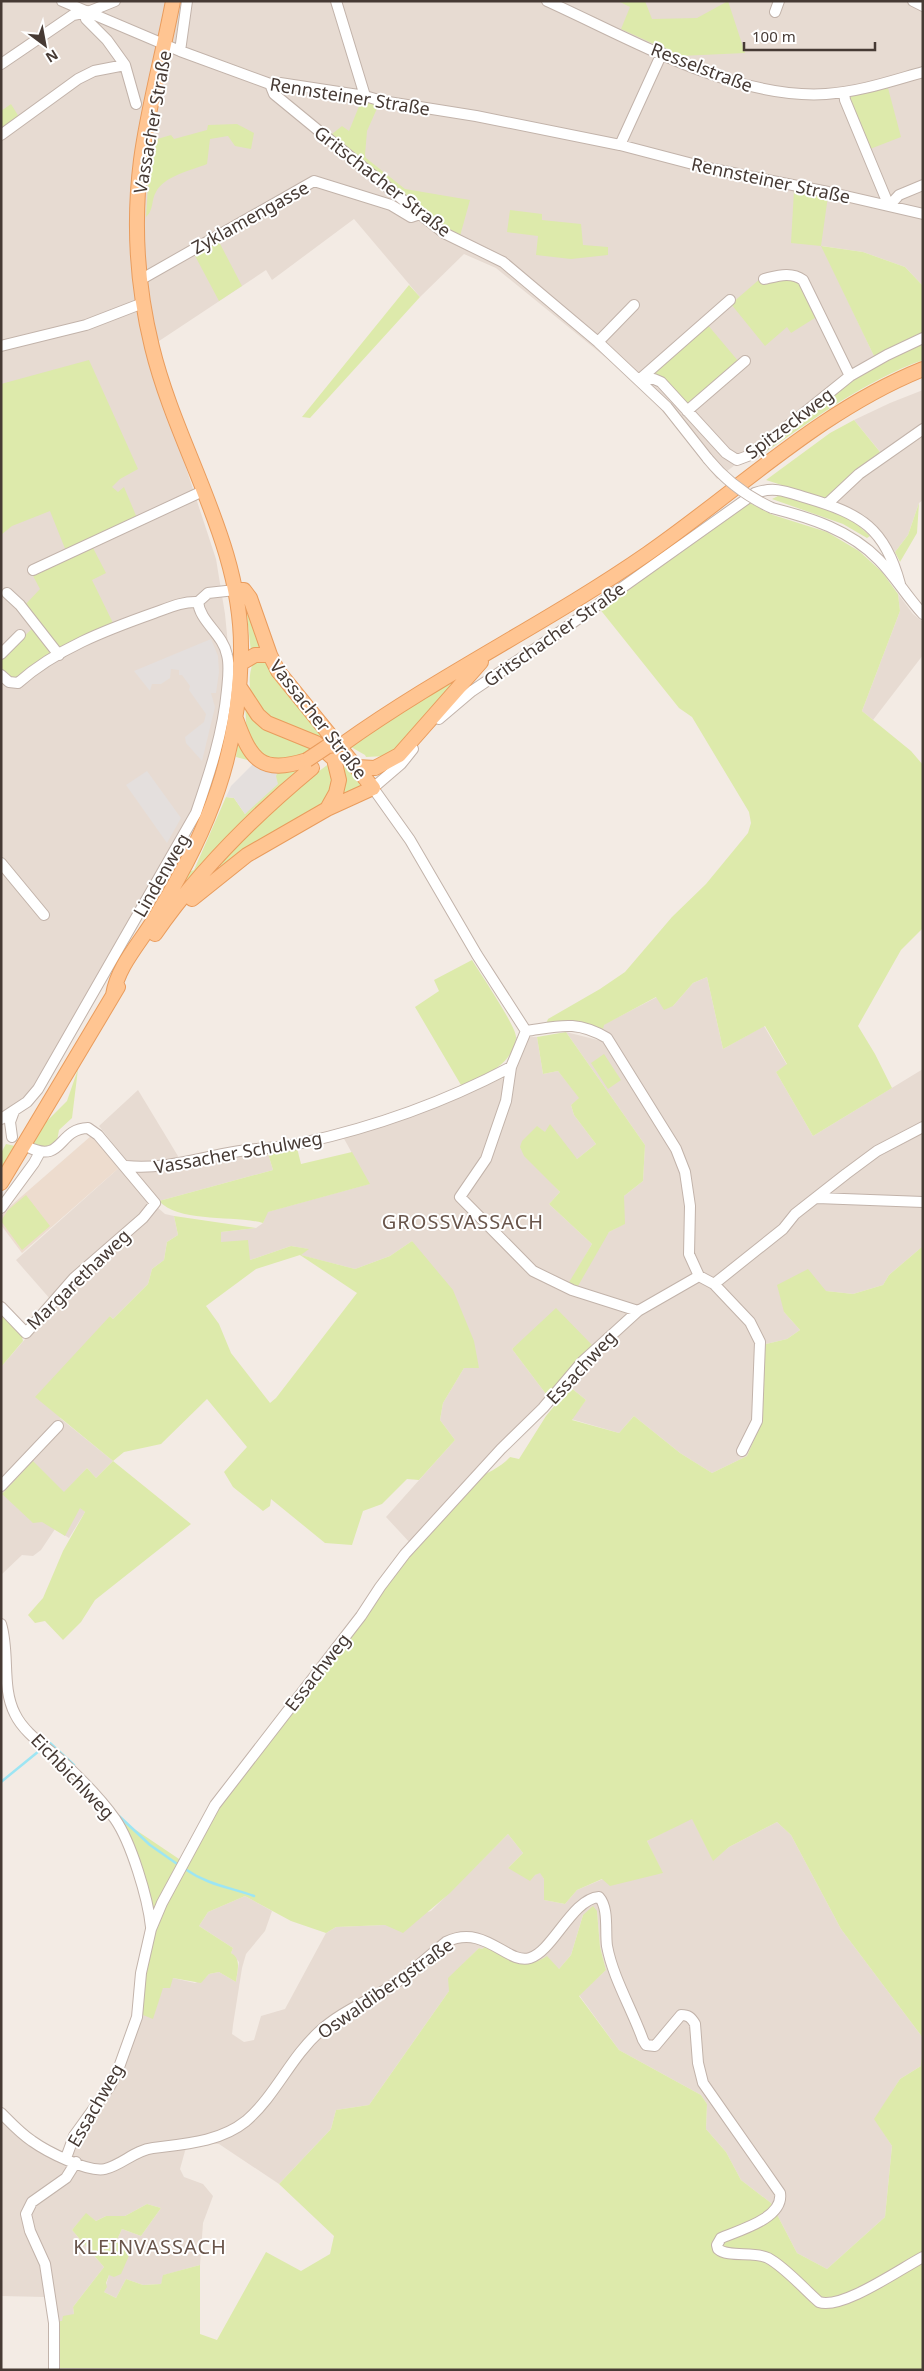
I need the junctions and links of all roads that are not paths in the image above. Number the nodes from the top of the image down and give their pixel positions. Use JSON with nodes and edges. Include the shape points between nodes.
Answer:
{"nodes":[{"id":1,"x":62,"y":1,"type":"edge"},
{"id":2,"x":115,"y":1,"type":"edge"},
{"id":3,"x":173,"y":1,"type":"edge"},
{"id":4,"x":188,"y":1,"type":"edge"},
{"id":5,"x":336,"y":1,"type":"edge"},
{"id":6,"x":547,"y":1,"type":"edge"},
{"id":7,"x":779,"y":1,"type":"edge"},
{"id":8,"x":913,"y":1,"type":"edge"},
{"id":9,"x":923,"y":6,"type":"edge"},
{"id":10,"x":88,"y":12,"type":"junction"},
{"id":11,"x":775,"y":12,"type":"dead end"},
{"id":12,"x":165,"y":45,"type":"junction"},
{"id":13,"x":180,"y":51,"type":"junction"},
{"id":14,"x":662,"y":53,"type":"junction"},
{"id":15,"x":1,"y":64,"type":"edge"},
{"id":16,"x":125,"y":66,"type":"junction"},
{"id":17,"x":923,"y":72,"type":"edge"},
{"id":18,"x":270,"y":84,"type":"junction"},
{"id":19,"x":844,"y":92,"type":"junction"},
{"id":20,"x":365,"y":96,"type":"junction"},
{"id":21,"x":136,"y":104,"type":"dead end"},
{"id":22,"x":1,"y":135,"type":"edge"},
{"id":23,"x":620,"y":145,"type":"junction"},
{"id":24,"x":923,"y":185,"type":"edge"},
{"id":25,"x":889,"y":206,"type":"junction"},
{"id":26,"x":420,"y":214,"type":"junction"},
{"id":27,"x":923,"y":214,"type":"edge"},
{"id":28,"x":764,"y":279,"type":"dead end"},
{"id":29,"x":140,"y":280,"type":"junction"},
{"id":30,"x":730,"y":300,"type":"dead end"},
{"id":31,"x":143,"y":303,"type":"junction"},
{"id":32,"x":634,"y":305,"type":"dead end"},
{"id":33,"x":923,"y":338,"type":"edge"},
{"id":34,"x":598,"y":342,"type":"junction"},
{"id":35,"x":1,"y":346,"type":"edge"},
{"id":36,"x":745,"y":361,"type":"dead end"},
{"id":37,"x":923,"y":369,"type":"edge"},
{"id":38,"x":850,"y":376,"type":"junction"},
{"id":39,"x":640,"y":379,"type":"junction"},
{"id":40,"x":687,"y":411,"type":"junction"},
{"id":41,"x":923,"y":429,"type":"edge"},
{"id":42,"x":203,"y":491,"type":"junction"},
{"id":43,"x":827,"y":504,"type":"junction"},
{"id":44,"x":32,"y":570,"type":"dead end"},
{"id":45,"x":900,"y":584,"type":"junction"},
{"id":46,"x":235,"y":590,"type":"junction"},
{"id":47,"x":7,"y":593,"type":"dead end"},
{"id":48,"x":198,"y":602,"type":"junction"},
{"id":49,"x":923,"y":614,"type":"edge"},
{"id":50,"x":20,"y":635,"type":"dead end"},
{"id":51,"x":492,"y":650,"type":"junction"},
{"id":52,"x":1,"y":654,"type":"edge"},
{"id":53,"x":58,"y":655,"type":"junction"},
{"id":54,"x":270,"y":655,"type":"junction"},
{"id":55,"x":240,"y":664,"type":"junction"},
{"id":56,"x":1,"y":675,"type":"edge"},
{"id":57,"x":239,"y":686,"type":"junction"},
{"id":58,"x":236,"y":719,"type":"junction"},
{"id":59,"x":310,"y":764,"type":"junction"},
{"id":60,"x":357,"y":767,"type":"junction"},
{"id":61,"x":373,"y":788,"type":"junction"},
{"id":62,"x":327,"y":809,"type":"junction"},
{"id":63,"x":1,"y":863,"type":"edge"},
{"id":64,"x":44,"y":915,"type":"dead end"},
{"id":65,"x":161,"y":925,"type":"junction"},
{"id":66,"x":113,"y":994,"type":"junction"},
{"id":67,"x":526,"y":1031,"type":"junction"},
{"id":68,"x":511,"y":1067,"type":"junction"},
{"id":69,"x":14,"y":1111,"type":"junction"},
{"id":70,"x":1,"y":1119,"type":"edge"},
{"id":71,"x":923,"y":1127,"type":"edge"},
{"id":72,"x":1,"y":1134,"type":"edge"},
{"id":73,"x":28,"y":1147,"type":"dead end"},
{"id":74,"x":40,"y":1152,"type":"junction"},
{"id":75,"x":126,"y":1166,"type":"junction"},
{"id":76,"x":1,"y":1183,"type":"edge"},
{"id":77,"x":816,"y":1198,"type":"junction"},
{"id":78,"x":923,"y":1202,"type":"edge"},
{"id":79,"x":1,"y":1208,"type":"edge"},
{"id":80,"x":699,"y":1276,"type":"junction"},
{"id":81,"x":714,"y":1284,"type":"junction"},
{"id":82,"x":1,"y":1307,"type":"edge"},
{"id":83,"x":638,"y":1311,"type":"junction"},
{"id":84,"x":58,"y":1426,"type":"dead end"},
{"id":85,"x":742,"y":1452,"type":"dead end"},
{"id":86,"x":1,"y":1486,"type":"edge"},
{"id":87,"x":1,"y":1624,"type":"edge"},
{"id":88,"x":4,"y":1659,"type":"edge"},
{"id":89,"x":151,"y":1929,"type":"junction"},
{"id":90,"x":1,"y":2113,"type":"edge"},
{"id":91,"x":66,"y":2158,"type":"junction"},
{"id":92,"x":76,"y":2162,"type":"junction"},
{"id":93,"x":923,"y":2257,"type":"edge"},
{"id":94,"x":54,"y":2370,"type":"edge"}],
"edges":[{"from":1,"to":10,"type":"street","name":"Rennsteiner Straße"},
{"from":2,"to":10,"type":"street"},
{"from":3,"to":12,"type":"main road","name":"Vassacher Straße"},
{"from":4,"to":13,"type":"street"},
{"from":5,"to":20,"type":"street"},
{"from":6,"to":14,"type":"street","name":"Resselstraße"},
{"from":7,"to":11,"type":"street"},
{"from":8,"to":9,"type":"street"},
{"from":10,"to":12,"type":"street","name":"Rennsteiner Straße"},
{"from":10,"to":15,"type":"street","via":[[73,15]]},
{"from":10,"to":16,"type":"street","via":[[86,19],[107,40]]},
{"from":12,"to":13,"type":"street","name":"Rennsteiner Straße"},
{"from":12,"to":29,"type":"main road","name":"Vassacher Straße","via":[[141,159],[137,237]]},
{"from":13,"to":18,"type":"street","name":"Rennsteiner Straße"},
{"from":14,"to":19,"type":"street","name":"Resselstraße","via":[[755,88],[806,94]]},
{"from":14,"to":23,"type":"street"},
{"from":16,"to":21,"type":"street"},
{"from":16,"to":22,"type":"street","via":[[94,71],[78,78]]},
{"from":17,"to":19,"type":"street","name":"Resselstraße"},
{"from":18,"to":20,"type":"street","name":"Rennsteiner Straße"},
{"from":18,"to":26,"type":"street","name":"Gritschacher Straße","via":[[274,94]]},
{"from":19,"to":25,"type":"street"},
{"from":20,"to":23,"type":"street","name":"Rennsteiner Straße"},
{"from":23,"to":25,"type":"street","name":"Rennsteiner Straße","via":[[708,168]]},
{"from":24,"to":25,"type":"street","via":[[899,195]]},
{"from":25,"to":27,"type":"street","name":"Rennsteiner Straße"},
{"from":26,"to":29,"type":"street","name":"Zyklamengasse","via":[[412,217],[390,205],[314,181]]},
{"from":26,"to":34,"type":"street","name":"Gritschacher Straße","via":[[444,233],[503,262]]},
{"from":28,"to":38,"type":"street","name":"Spitzeckweg","via":[[797,275],[802,280]]},
{"from":29,"to":31,"type":"main road","name":"Vassacher Straße"},
{"from":30,"to":39,"type":"street"},
{"from":31,"to":35,"type":"street","via":[[86,325]]},
{"from":31,"to":42,"type":"main road","name":"Vassacher Straße","via":[[162,380]]},
{"from":32,"to":34,"type":"street"},
{"from":33,"to":38,"type":"street","name":"Spitzeckweg"},
{"from":34,"to":39,"type":"street","name":"Gritschacher Straße"},
{"from":36,"to":40,"type":"street"},
{"from":37,"to":51,"type":"main road","via":[[858,402],[800,439],[647,554]]},
{"from":38,"to":40,"type":"street","name":"Spitzeckweg","via":[[753,454],[737,460],[726,453]]},
{"from":39,"to":40,"type":"street","name":"Spitzeckweg","via":[[661,382]]},
{"from":39,"to":45,"type":"street","name":"Gritschacher Straße","bridge":true,"via":[[668,407],[720,474],[743,493],[772,508],[813,519],[842,533],[879,559]]},
{"from":41,"to":43,"type":"street","via":[[859,474]]},
{"from":42,"to":44,"type":"street"},
{"from":42,"to":46,"type":"main road","name":"Vassacher Straße"},
{"from":43,"to":45,"type":"street","name":"Gritschacher Straße","via":[[860,518],[872,528],[893,558]]},
{"from":43,"to":61,"type":"street","name":"Gritschacher Straße","via":[[780,489],[768,488],[755,493],[472,691],[448,710],[400,764]]},
{"from":45,"to":49,"type":"street","name":"Gritschacher Straße"},
{"from":46,"to":48,"type":"street","via":[[208,593]]},
{"from":46,"to":54,"type":"main road","name":"Vassacher Straße","via":[[244,590],[250,598]]},
{"from":46,"to":55,"type":"main road"},
{"from":47,"to":53,"type":"street"},
{"from":48,"to":53,"type":"street","via":[[183,603],[110,628]]},
{"from":48,"to":69,"type":"street","name":"Lindenweg","via":[[199,610],[225,647],[228,665],[224,720],[196,813],[38,1089]]},
{"from":50,"to":52,"type":"street"},
{"from":51,"to":59,"type":"main road","bridge":true,"via":[[343,744],[328,746]]},
{"from":51,"to":60,"type":"main road","via":[[399,755],[375,768]]},
{"from":53,"to":56,"type":"street","via":[[18,683],[9,682]]},
{"from":54,"to":55,"type":"main road","via":[[255,655]]},
{"from":54,"to":60,"type":"main road","name":"Vassacher Straße","via":[[287,684]]},
{"from":55,"to":57,"type":"main road"},
{"from":57,"to":58,"type":"main road"},
{"from":57,"to":62,"type":"main road","via":[[266,723],[316,744],[334,759],[338,780],[336,793]]},
{"from":58,"to":59,"type":"main road","via":[[246,746],[257,760],[268,765]]},
{"from":58,"to":66,"type":"main road","via":[[218,794],[205,828],[168,896],[116,978]]},
{"from":59,"to":65,"type":"main road","via":[[236,838]]},
{"from":60,"to":61,"type":"main road","name":"Vassacher Straße"},
{"from":61,"to":62,"type":"main road"},
{"from":61,"to":67,"type":"street","name":"Vassacher Straße","via":[[410,840]]},
{"from":62,"to":65,"type":"main road","via":[[241,859],[194,896],[176,918]]},
{"from":63,"to":64,"type":"street"},
{"from":65,"to":66,"type":"main road"},
{"from":66,"to":76,"type":"main road"},
{"from":67,"to":68,"type":"street"},
{"from":67,"to":80,"type":"street","via":[[570,1024],[592,1029],[607,1038],[676,1149],[685,1172],[690,1206],[689,1254]]},
{"from":68,"to":75,"type":"street","name":"Vassacher Schulweg","via":[[470,1089],[414,1111],[301,1144],[237,1151],[148,1169]]},
{"from":68,"to":83,"type":"street","via":[[506,1101],[486,1159],[460,1197],[533,1271],[572,1290]]},
{"from":69,"to":70,"type":"street","name":"Lindenweg"},
{"from":69,"to":72,"type":"street","via":[[10,1122],[15,1139]]},
{"from":71,"to":77,"type":"street","via":[[877,1152]]},
{"from":73,"to":74,"type":"street"},
{"from":74,"to":75,"type":"street","via":[[54,1150],[75,1130],[88,1128]]},
{"from":74,"to":79,"type":"street"},
{"from":75,"to":82,"type":"street","name":"Margarethaweg","via":[[155,1203],[142,1218],[74,1278],[26,1332]]},
{"from":77,"to":78,"type":"street"},
{"from":77,"to":81,"type":"street"},
{"from":80,"to":81,"type":"street"},
{"from":80,"to":83,"type":"street","name":"Essachweg"},
{"from":81,"to":85,"type":"street","via":[[750,1322],[760,1342],[757,1421]]},
{"from":83,"to":89,"type":"street","name":"Essachweg","via":[[582,1362],[543,1408],[405,1554],[215,1805]]},
{"from":84,"to":86,"type":"street"},
{"from":87,"to":88,"type":"street","name":"Eichbichlweg"},
{"from":88,"to":89,"type":"street","name":"Eichbichlweg","via":[[9,1697],[20,1722],[66,1764],[116,1820],[149,1908]]},
{"from":89,"to":91,"type":"street","name":"Essachweg","via":[[141,1973],[137,2017],[118,2070],[74,2136]]},
{"from":90,"to":91,"type":"street","name":"Oswaldibergstraße","via":[[32,2141]]},
{"from":91,"to":92,"type":"street","name":"Oswaldibergstraße"},
{"from":92,"to":93,"type":"street","name":"Oswaldibergstraße","via":[[91,2169],[107,2168],[141,2151],[220,2136],[233,2130],[270,2097],[299,2052],[321,2030],[347,2010],[393,1985],[446,1942],[454,1938],[477,1937],[519,1958],[529,1958],[540,1952],[577,1910],[598,1897],[604,1905],[610,1957],[646,2045],[655,2046],[681,2015],[692,2019],[703,2083],[780,2193],[780,2205],[775,2211],[721,2238],[718,2249],[767,2258],[819,2302],[826,2304],[856,2294]]},
{"from":92,"to":94,"type":"street","via":[[66,2178],[27,2207],[26,2214],[45,2264],[54,2323]]}]}
